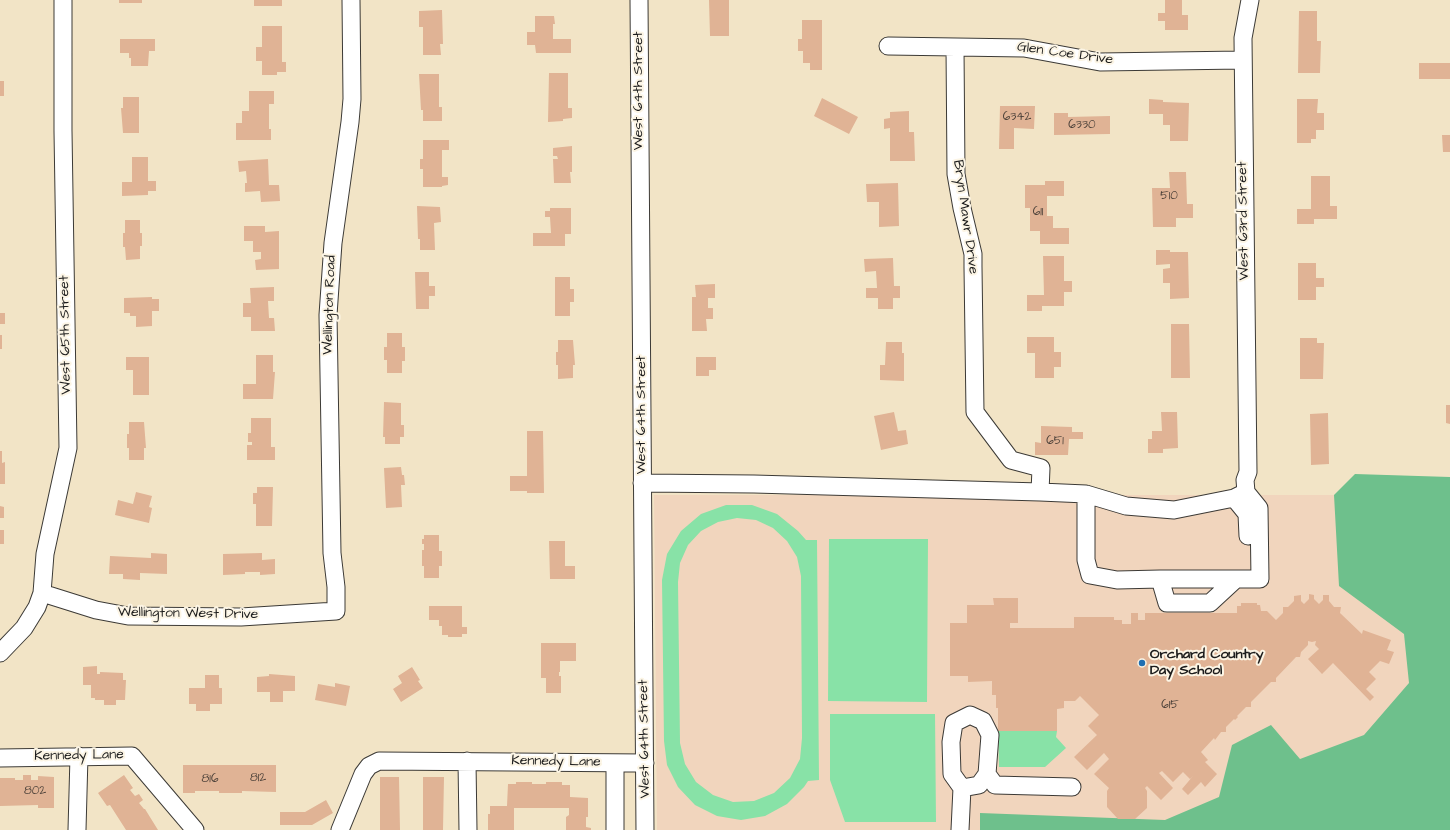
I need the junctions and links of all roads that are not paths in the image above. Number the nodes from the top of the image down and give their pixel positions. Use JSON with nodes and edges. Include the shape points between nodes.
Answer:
{"nodes":[{"id":1,"x":63,"y":0,"type":"edge"},
{"id":2,"x":351,"y":0,"type":"edge"},
{"id":3,"x":639,"y":0,"type":"edge"},
{"id":4,"x":1250,"y":0,"type":"edge"},
{"id":5,"x":888,"y":46,"type":"dead end"},
{"id":6,"x":955,"y":47,"type":"junction"},
{"id":7,"x":1242,"y":60,"type":"junction"},
{"id":8,"x":642,"y":482,"type":"junction"},
{"id":9,"x":1040,"y":492,"type":"junction"},
{"id":10,"x":1086,"y":494,"type":"junction"},
{"id":11,"x":1240,"y":495,"type":"junction"},
{"id":12,"x":1160,"y":579,"type":"junction"},
{"id":13,"x":1236,"y":579,"type":"junction"},
{"id":14,"x":42,"y":593,"type":"junction"},
{"id":15,"x":336,"y":611,"type":"joint"},
{"id":16,"x":0,"y":653,"type":"edge"},
{"id":17,"x":79,"y":756,"type":"junction"},
{"id":18,"x":0,"y":758,"type":"edge"},
{"id":19,"x":467,"y":761,"type":"junction"},
{"id":20,"x":615,"y":762,"type":"junction"},
{"id":21,"x":645,"y":762,"type":"junction"},
{"id":22,"x":987,"y":774,"type":"junction"},
{"id":23,"x":1072,"y":787,"type":"dead end"},
{"id":24,"x":962,"y":788,"type":"junction"},
{"id":25,"x":78,"y":830,"type":"edge"},
{"id":26,"x":195,"y":830,"type":"edge"},
{"id":27,"x":340,"y":830,"type":"edge"},
{"id":28,"x":468,"y":830,"type":"edge"},
{"id":29,"x":615,"y":830,"type":"edge"},
{"id":30,"x":646,"y":830,"type":"edge"},
{"id":31,"x":960,"y":830,"type":"edge"}],
"edges":[{"from":1,"to":14,"type":"street","name":"West 65th Street","via":[[68,448],[45,554]]},
{"from":2,"to":15,"type":"street","name":"Wellington Road","via":[[352,100],[333,243],[328,315],[332,553]]},
{"from":3,"to":8,"type":"street","name":"West 64th Street"},
{"from":4,"to":7,"type":"street","name":"West 63rd Street"},
{"from":5,"to":6,"type":"street","name":"Glen Coe Drive"},
{"from":6,"to":7,"type":"street","name":"Glen Coe Drive","via":[[1024,48],[1100,62]]},
{"from":6,"to":9,"type":"street","name":"Bryn Mawr Drive","via":[[956,174],[973,254],[975,412],[1011,460],[1041,468]]},
{"from":7,"to":11,"type":"street","name":"West 63rd Street","via":[[1248,472]]},
{"from":8,"to":9,"type":"street"},
{"from":8,"to":21,"type":"street","name":"West 64th Street"},
{"from":9,"to":10,"type":"street"},
{"from":10,"to":11,"type":"street","via":[[1126,506],[1174,510]]},
{"from":10,"to":12,"type":"street","via":[[1086,560],[1090,575],[1117,580]]},
{"from":11,"to":13,"type":"street","via":[[1247,514],[1248,569]]},
{"from":11,"to":13,"type":"street","via":[[1259,508],[1260,579]]},
{"from":12,"to":13,"type":"street"},
{"from":12,"to":13,"type":"street","via":[[1167,602],[1210,602]]},
{"from":14,"to":15,"type":"street","name":"Wellington West Drive","via":[[96,610],[128,616],[241,616]]},
{"from":14,"to":16,"type":"street","name":"West 65th Street","via":[[24,628]]},
{"from":17,"to":18,"type":"street","name":"Kennedy Lane"},
{"from":17,"to":25,"type":"street"},
{"from":17,"to":26,"type":"street","name":"Kennedy Lane","via":[[132,756]]},
{"from":19,"to":20,"type":"street","name":"Kennedy Lane"},
{"from":19,"to":27,"type":"street","name":"Kennedy Lane","via":[[379,761],[369,766],[363,774]]},
{"from":19,"to":28,"type":"street"},
{"from":20,"to":21,"type":"street","name":"Kennedy Lane"},
{"from":20,"to":29,"type":"street"},
{"from":21,"to":30,"type":"street","name":"West 64th Street"},
{"from":22,"to":23,"type":"street","via":[[995,785]]},
{"from":22,"to":24,"type":"street","via":[[979,785]]},
{"from":22,"to":24,"type":"street","via":[[990,735],[983,721],[970,716],[954,723],[950,742],[952,774]]},
{"from":24,"to":31,"type":"street"}]}
